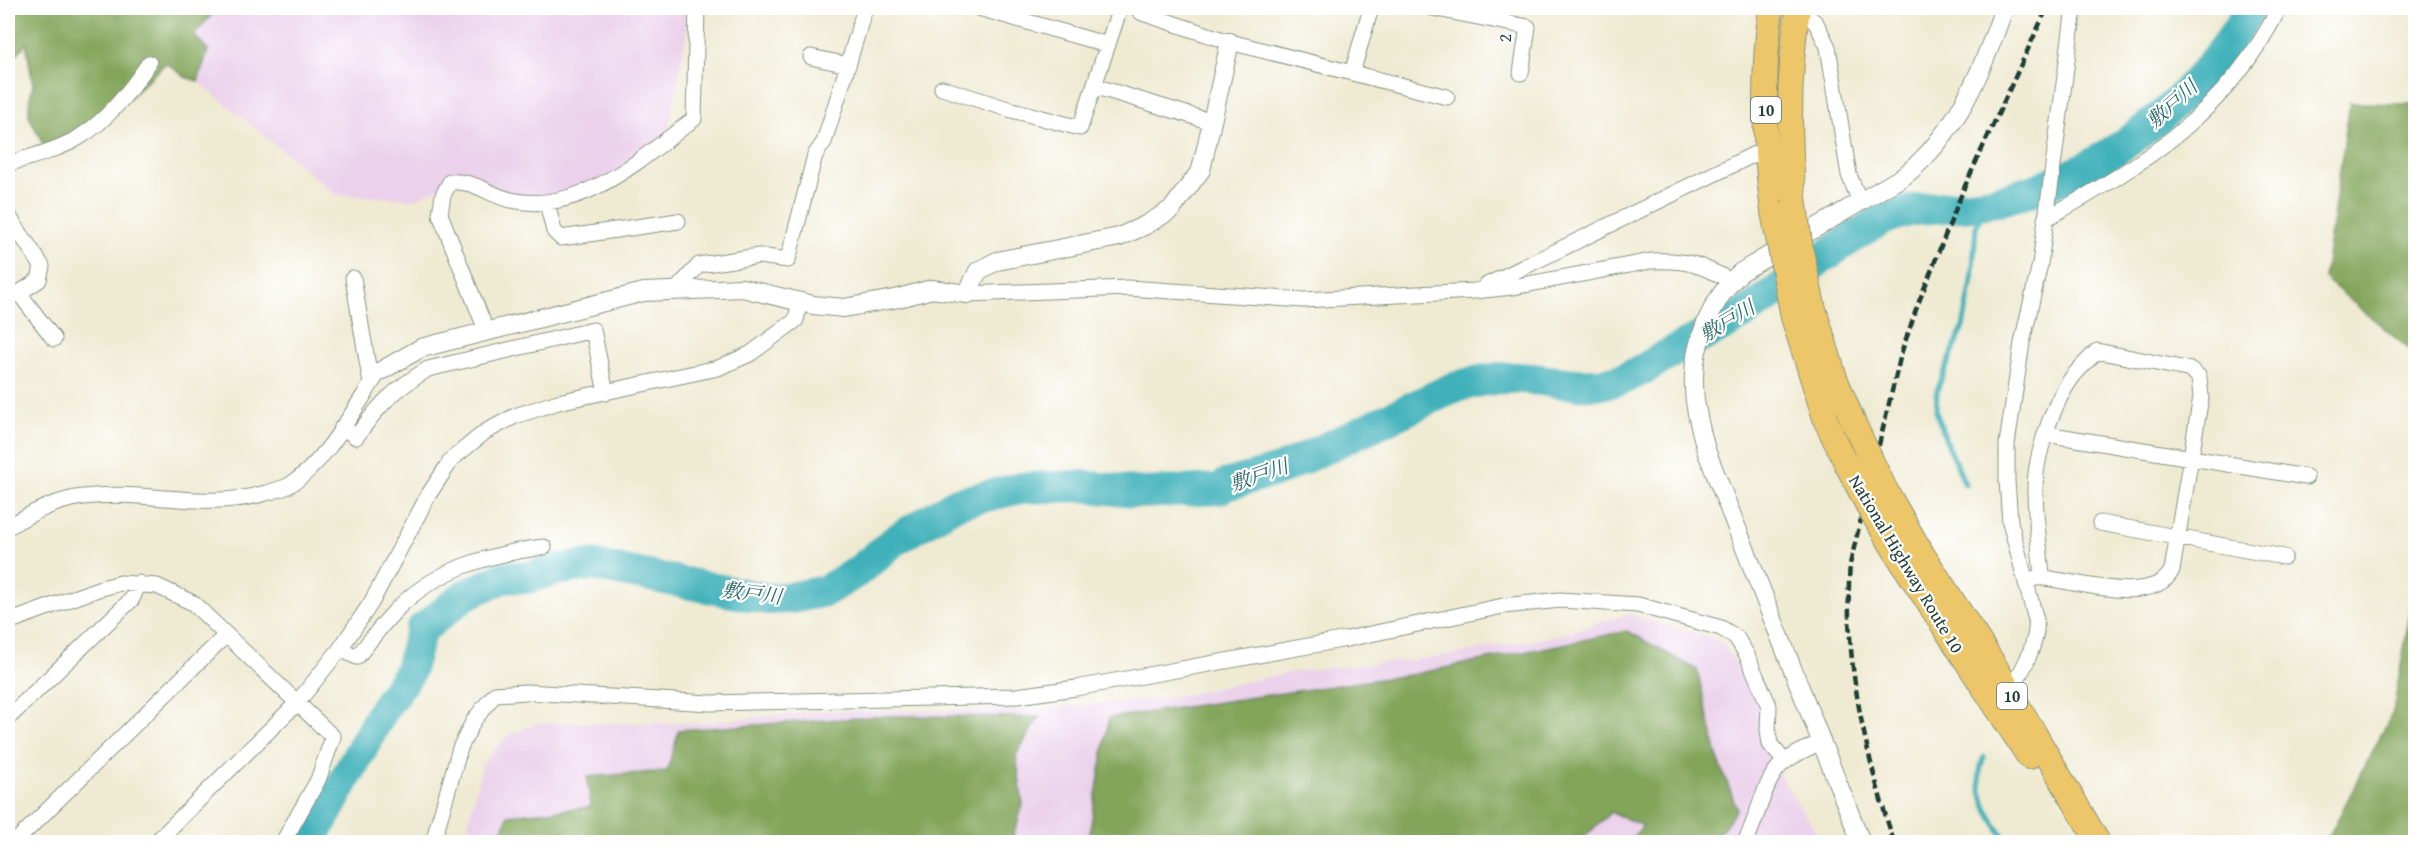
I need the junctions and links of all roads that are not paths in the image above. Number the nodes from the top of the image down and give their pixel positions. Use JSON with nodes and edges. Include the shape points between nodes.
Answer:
{"nodes":[{"id":1,"x":697,"y":8,"type":"edge"},
{"id":2,"x":865,"y":8,"type":"edge"},
{"id":3,"x":980,"y":8,"type":"edge"},
{"id":4,"x":1120,"y":8,"type":"edge"},
{"id":5,"x":1137,"y":8,"type":"edge"},
{"id":6,"x":1371,"y":8,"type":"edge"},
{"id":7,"x":1432,"y":8,"type":"edge"},
{"id":8,"x":1771,"y":8,"type":"edge"},
{"id":9,"x":1798,"y":8,"type":"edge"},
{"id":10,"x":2004,"y":8,"type":"edge"},
{"id":11,"x":2074,"y":8,"type":"edge"},
{"id":12,"x":2279,"y":8,"type":"edge"},
{"id":13,"x":1230,"y":42,"type":"junction"},
{"id":14,"x":1108,"y":45,"type":"junction"},
{"id":15,"x":811,"y":57,"type":"dead end"},
{"id":16,"x":149,"y":63,"type":"dead end"},
{"id":17,"x":848,"y":65,"type":"junction"},
{"id":18,"x":1352,"y":73,"type":"junction"},
{"id":19,"x":1521,"y":73,"type":"dead end"},
{"id":20,"x":1094,"y":86,"type":"junction"},
{"id":21,"x":942,"y":88,"type":"dead end"},
{"id":22,"x":1448,"y":97,"type":"dead end"},
{"id":23,"x":1212,"y":122,"type":"junction"},
{"id":24,"x":1767,"y":148,"type":"junction"},
{"id":25,"x":8,"y":164,"type":"edge"},
{"id":26,"x":1860,"y":202,"type":"junction"},
{"id":27,"x":547,"y":203,"type":"junction"},
{"id":28,"x":2046,"y":213,"type":"junction"},
{"id":29,"x":8,"y":215,"type":"edge"},
{"id":30,"x":678,"y":221,"type":"dead end"},
{"id":31,"x":353,"y":278,"type":"dead end"},
{"id":32,"x":1731,"y":281,"type":"junction"},
{"id":33,"x":675,"y":291,"type":"junction"},
{"id":34,"x":1474,"y":291,"type":"junction"},
{"id":35,"x":967,"y":294,"type":"junction"},
{"id":36,"x":800,"y":301,"type":"junction"},
{"id":37,"x":1803,"y":312,"type":"junction"},
{"id":38,"x":486,"y":330,"type":"junction"},
{"id":39,"x":54,"y":339,"type":"dead end"},
{"id":40,"x":375,"y":378,"type":"junction"},
{"id":41,"x":606,"y":393,"type":"junction"},
{"id":42,"x":342,"y":427,"type":"junction"},
{"id":43,"x":2046,"y":434,"type":"junction"},
{"id":44,"x":2192,"y":458,"type":"junction"},
{"id":45,"x":2306,"y":477,"type":"dead end"},
{"id":46,"x":2100,"y":524,"type":"dead end"},
{"id":47,"x":8,"y":527,"type":"edge"},
{"id":48,"x":2178,"y":537,"type":"junction"},
{"id":49,"x":544,"y":547,"type":"dead end"},
{"id":50,"x":2284,"y":557,"type":"dead end"},
{"id":51,"x":1913,"y":560,"type":"junction"},
{"id":52,"x":2042,"y":578,"type":"junction"},
{"id":53,"x":2026,"y":580,"type":"junction"},
{"id":54,"x":139,"y":583,"type":"junction"},
{"id":55,"x":8,"y":621,"type":"edge"},
{"id":56,"x":226,"y":635,"type":"junction"},
{"id":57,"x":340,"y":649,"type":"junction"},
{"id":58,"x":1997,"y":692,"type":"junction"},
{"id":59,"x":297,"y":703,"type":"junction"},
{"id":60,"x":8,"y":718,"type":"edge"},
{"id":61,"x":1821,"y":742,"type":"junction"},
{"id":62,"x":1785,"y":762,"type":"junction"},
{"id":63,"x":15,"y":843,"type":"edge"},
{"id":64,"x":156,"y":843,"type":"edge"},
{"id":65,"x":283,"y":843,"type":"edge"},
{"id":66,"x":433,"y":843,"type":"edge"},
{"id":67,"x":1745,"y":843,"type":"edge"},
{"id":68,"x":1862,"y":843,"type":"edge"},
{"id":69,"x":2089,"y":843,"type":"edge"},
{"id":70,"x":2098,"y":843,"type":"edge"}],
"edges":[{"from":1,"to":27,"type":"street","via":[[694,118],[622,174],[587,191]]},
{"from":2,"to":17,"type":"street"},
{"from":3,"to":14,"type":"street"},
{"from":4,"to":14,"type":"street"},
{"from":5,"to":13,"type":"street"},
{"from":6,"to":18,"type":"street"},
{"from":7,"to":19,"type":"street","name":"2","via":[[1528,27]]},
{"from":8,"to":24,"type":"highway","name":"National Highway Route 10","number":"10","via":[[1766,77]]},
{"from":9,"to":26,"type":"street","via":[[1816,23],[1828,46],[1849,175]]},
{"from":9,"to":37,"type":"highway","name":"National Highway Route 10","number":"10","bridge":true,"via":[[1789,100]]},
{"from":10,"to":26,"type":"street","via":[[1966,99],[1944,135],[1922,162]]},
{"from":11,"to":28,"type":"street"},
{"from":12,"to":28,"type":"street","via":[[2249,60],[2183,132],[2137,166]]},
{"from":13,"to":18,"type":"street"},
{"from":13,"to":23,"type":"street"},
{"from":14,"to":20,"type":"street"},
{"from":15,"to":17,"type":"street"},
{"from":16,"to":25,"type":"street","via":[[117,104],[78,138]]},
{"from":17,"to":33,"type":"street","via":[[824,142],[815,155],[788,260],[759,256],[699,265]]},
{"from":18,"to":22,"type":"street"},
{"from":20,"to":21,"type":"street","via":[[1080,128]]},
{"from":20,"to":23,"type":"street"},
{"from":23,"to":35,"type":"street","via":[[1201,170],[1172,209],[1119,237],[997,261],[978,271]]},
{"from":24,"to":34,"type":"street"},
{"from":24,"to":37,"type":"highway","name":"National Highway Route 10","number":"10","bridge":true,"via":[[1781,264]]},
{"from":26,"to":32,"type":"street"},
{"from":27,"to":30,"type":"street","via":[[554,231],[561,238]]},
{"from":27,"to":38,"type":"street","via":[[511,200],[465,181],[450,182],[443,195],[440,214]]},
{"from":28,"to":53,"type":"street","via":[[2007,444],[2008,506]]},
{"from":29,"to":39,"type":"street","via":[[42,266],[39,280],[19,293]]},
{"from":31,"to":40,"type":"street"},
{"from":32,"to":34,"type":"street","via":[[1702,265],[1669,260]]},
{"from":32,"to":61,"type":"street","via":[[1708,318],[1698,349],[1694,399],[1706,450]]},
{"from":33,"to":36,"type":"street","via":[[742,288]]},
{"from":33,"to":38,"type":"street","via":[[644,292]]},
{"from":34,"to":35,"type":"street","via":[[1285,300],[1128,288]]},
{"from":35,"to":36,"type":"street","via":[[932,289],[844,308]]},
{"from":36,"to":41,"type":"street","via":[[796,320],[750,354],[718,368]]},
{"from":37,"to":51,"type":"highway","name":"National Highway Route 10","number":"10","bridge":true,"via":[[1885,489]]},
{"from":37,"to":51,"type":"highway","name":"National Highway Route 10","number":"10","bridge":true,"via":[[1819,400],[1846,463],[1868,506]]},
{"from":38,"to":40,"type":"street","via":[[421,348]]},
{"from":40,"to":42,"type":"street"},
{"from":41,"to":42,"type":"street","via":[[593,330],[428,369],[381,403],[356,437]]},
{"from":41,"to":57,"type":"street","via":[[558,402],[515,416],[485,432],[452,459],[371,603]]},
{"from":42,"to":47,"type":"street","via":[[313,465],[287,486],[250,498],[218,502],[124,495],[82,497],[39,509]]},
{"from":43,"to":44,"type":"street"},
{"from":43,"to":44,"type":"street","via":[[2073,376],[2097,351],[2191,370],[2199,377],[2201,397]]},
{"from":43,"to":52,"type":"street","via":[[2035,486]]},
{"from":44,"to":45,"type":"street"},
{"from":44,"to":48,"type":"street"},
{"from":46,"to":48,"type":"street"},
{"from":48,"to":50,"type":"street"},
{"from":48,"to":52,"type":"street","via":[[2168,578],[2154,586],[2098,588]]},
{"from":49,"to":57,"type":"street","via":[[465,563],[428,584],[399,607],[357,657]]},
{"from":51,"to":58,"type":"highway","name":"National Highway Route 10","number":"10"},
{"from":52,"to":53,"type":"street"},
{"from":53,"to":58,"type":"street","via":[[2037,636],[2031,653]]},
{"from":54,"to":55,"type":"street","via":[[98,589]]},
{"from":54,"to":56,"type":"street","via":[[158,586],[193,603]]},
{"from":54,"to":60,"type":"street","via":[[132,599]]},
{"from":56,"to":59,"type":"street"},
{"from":56,"to":63,"type":"street"},
{"from":57,"to":59,"type":"street"},
{"from":58,"to":69,"type":"highway","name":"National Highway Route 10","number":"10"},
{"from":58,"to":70,"type":"highway","name":"National Highway Route 10","number":"10"},
{"from":59,"to":64,"type":"street"},
{"from":59,"to":65,"type":"street","via":[[333,737],[318,780]]},
{"from":61,"to":62,"type":"street"},
{"from":61,"to":68,"type":"street"},
{"from":62,"to":66,"type":"street","via":[[1770,744],[1768,706],[1747,655],[1730,632],[1645,606],[1560,600],[1503,606],[1347,639],[1017,696],[710,703],[526,692],[495,694],[474,720],[460,748]]},
{"from":62,"to":67,"type":"street","via":[[1772,779]]}]}
